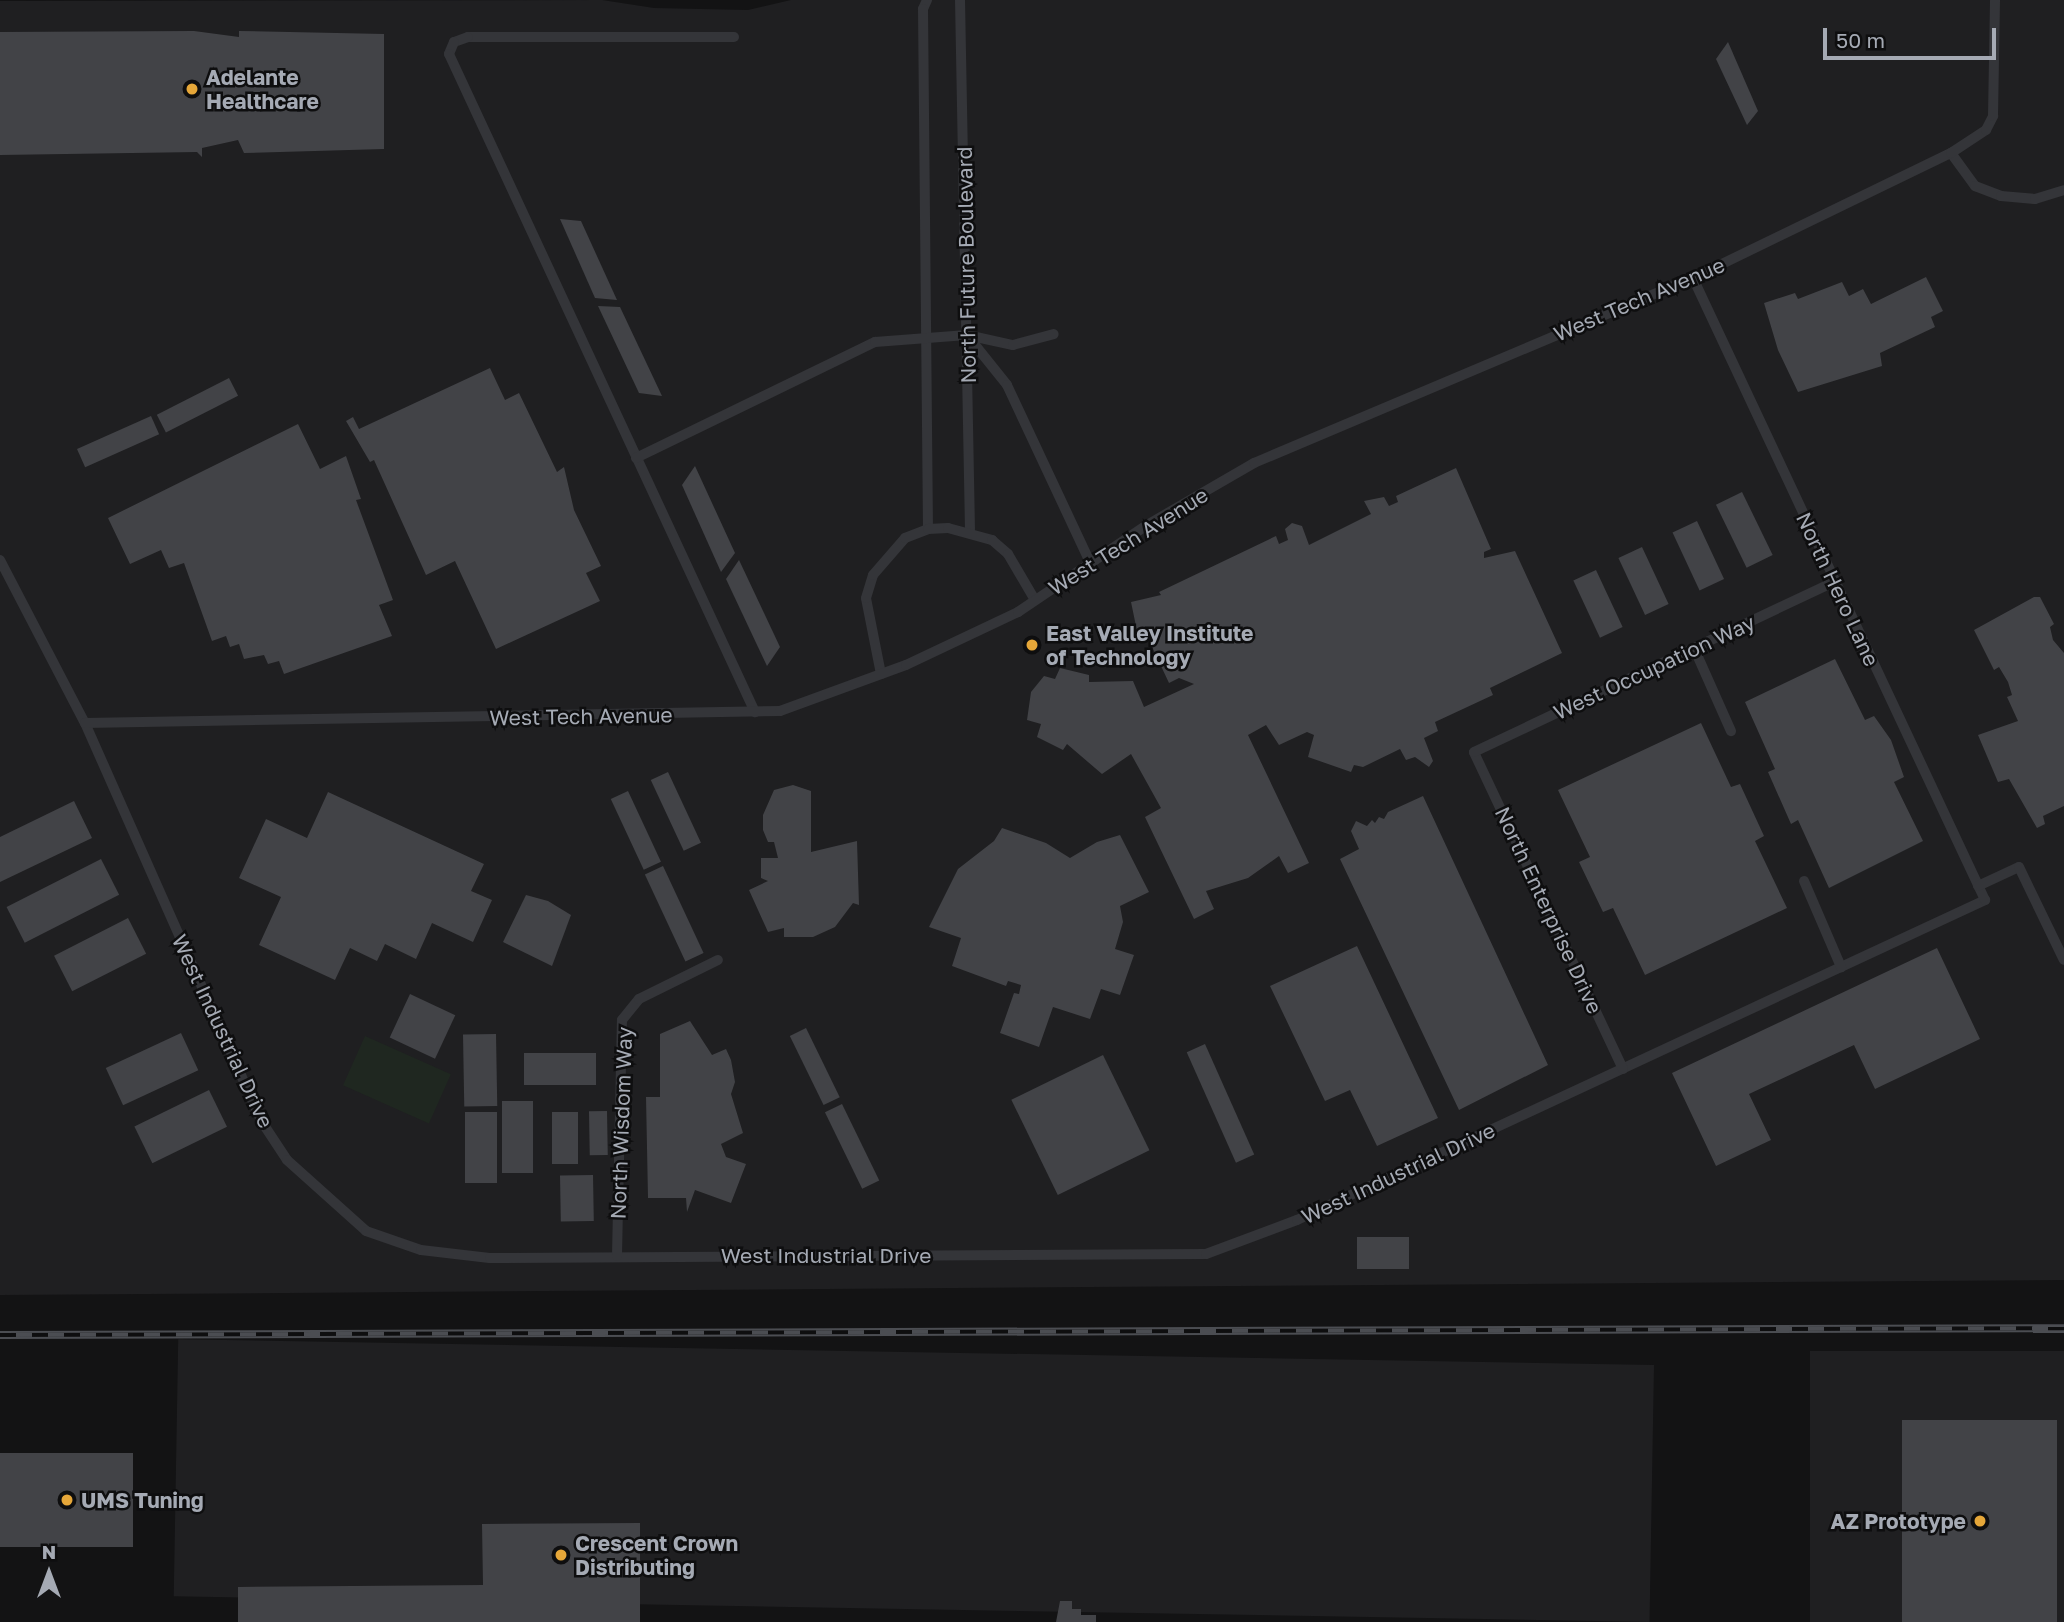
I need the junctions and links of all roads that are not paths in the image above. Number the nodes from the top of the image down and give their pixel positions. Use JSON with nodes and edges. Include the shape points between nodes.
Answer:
{"nodes":[{"id":1,"x":927,"y":0,"type":"edge"},
{"id":2,"x":960,"y":0,"type":"edge"},
{"id":3,"x":1995,"y":0,"type":"edge"},
{"id":4,"x":734,"y":37,"type":"dead end"},
{"id":5,"x":1951,"y":153,"type":"junction"},
{"id":6,"x":2064,"y":190,"type":"edge"},
{"id":7,"x":1693,"y":278,"type":"junction"},
{"id":8,"x":1054,"y":334,"type":"dead end"},
{"id":9,"x":967,"y":335,"type":"junction"},
{"id":10,"x":925,"y":336,"type":"junction"},
{"id":11,"x":636,"y":458,"type":"junction"},
{"id":12,"x":928,"y":529,"type":"junction"},
{"id":13,"x":970,"y":531,"type":"junction"},
{"id":14,"x":0,"y":560,"type":"edge"},
{"id":15,"x":1090,"y":562,"type":"junction"},
{"id":16,"x":1834,"y":582,"type":"junction"},
{"id":17,"x":1035,"y":600,"type":"junction"},
{"id":18,"x":1694,"y":648,"type":"junction"},
{"id":19,"x":881,"y":674,"type":"junction"},
{"id":20,"x":755,"y":712,"type":"junction"},
{"id":21,"x":85,"y":723,"type":"junction"},
{"id":22,"x":1731,"y":731,"type":"dead end"},
{"id":23,"x":1474,"y":752,"type":"joint"},
{"id":24,"x":1804,"y":881,"type":"dead end"},
{"id":25,"x":1978,"y":886,"type":"junction"},
{"id":26,"x":1985,"y":900,"type":"joint"},
{"id":27,"x":718,"y":960,"type":"dead end"},
{"id":28,"x":2064,"y":960,"type":"edge"},
{"id":29,"x":1841,"y":967,"type":"junction"},
{"id":30,"x":1623,"y":1069,"type":"junction"},
{"id":31,"x":617,"y":1256,"type":"junction"}],
"edges":[{"from":1,"to":10,"type":"lane","name":"North Future Boulevard","via":[[923,9]]},
{"from":2,"to":9,"type":"lane","name":"North Future Boulevard"},
{"from":3,"to":5,"type":"lane","name":"West Tech Avenue","via":[[1993,116],[1986,130]]},
{"from":4,"to":11,"type":"lane","via":[[468,37],[454,42],[449,54]]},
{"from":5,"to":6,"type":"lane","via":[[1975,186],[2001,196],[2035,199]]},
{"from":5,"to":7,"type":"lane","name":"West Tech Avenue"},
{"from":7,"to":15,"type":"lane","name":"West Tech Avenue","via":[[1289,446]]},
{"from":7,"to":16,"type":"lane","name":"North Hero Lane"},
{"from":8,"to":9,"type":"lane","via":[[1013,345]]},
{"from":9,"to":10,"type":"lane"},
{"from":9,"to":13,"type":"lane","name":"North Future Boulevard"},
{"from":9,"to":15,"type":"lane","via":[[1007,384]]},
{"from":10,"to":11,"type":"lane","via":[[875,342]]},
{"from":10,"to":12,"type":"lane","name":"North Future Boulevard"},
{"from":11,"to":20,"type":"lane"},
{"from":12,"to":13,"type":"lane"},
{"from":12,"to":19,"type":"lane","via":[[905,538],[873,575],[866,598]]},
{"from":13,"to":17,"type":"lane","via":[[992,540],[1008,554]]},
{"from":14,"to":21,"type":"lane","name":"West Industrial Drive"},
{"from":15,"to":17,"type":"lane","name":"West Tech Avenue"},
{"from":16,"to":18,"type":"lane","name":"West Occupation Way"},
{"from":16,"to":25,"type":"lane","name":"North Hero Lane"},
{"from":17,"to":19,"type":"lane","name":"West Tech Avenue"},
{"from":18,"to":22,"type":"lane"},
{"from":18,"to":23,"type":"lane","name":"West Occupation Way"},
{"from":19,"to":20,"type":"lane","name":"West Tech Avenue","via":[[780,711]]},
{"from":20,"to":21,"type":"lane","name":"West Tech Avenue"},
{"from":21,"to":31,"type":"lane","name":"West Industrial Drive","via":[[262,1122],[287,1160],[366,1231],[421,1250],[490,1258]]},
{"from":23,"to":30,"type":"lane","name":"North Enterprise Drive"},
{"from":24,"to":29,"type":"lane"},
{"from":25,"to":26,"type":"lane","name":"North Hero Lane"},
{"from":25,"to":28,"type":"lane","via":[[2019,867]]},
{"from":26,"to":29,"type":"lane","name":"West Industrial Drive"},
{"from":27,"to":31,"type":"lane","name":"North Wisdom Way","via":[[639,999],[622,1020]]},
{"from":29,"to":30,"type":"lane","name":"West Industrial Drive"},
{"from":30,"to":31,"type":"lane","name":"West Industrial Drive","via":[[1297,1220],[1206,1254]]}]}
